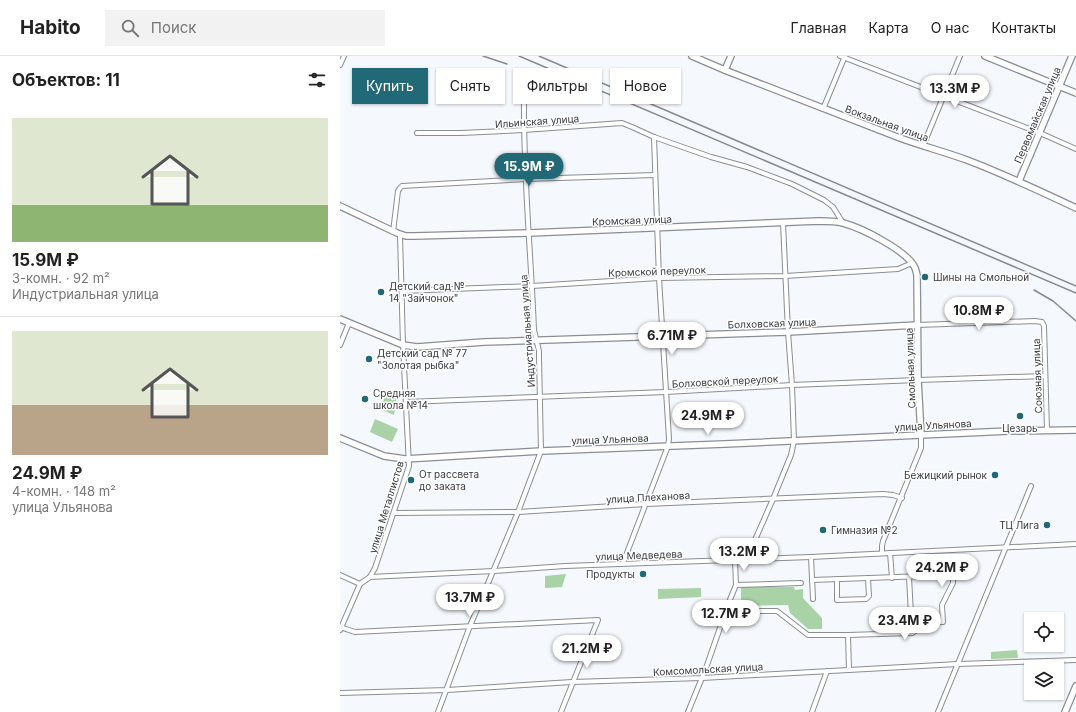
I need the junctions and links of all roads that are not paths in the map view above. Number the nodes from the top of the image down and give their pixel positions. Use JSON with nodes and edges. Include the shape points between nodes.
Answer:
{"nodes":[{"id":1,"x":344,"y":56,"type":"edge"},
{"id":2,"x":692,"y":56,"type":"edge"},
{"id":3,"x":731,"y":56,"type":"edge"},
{"id":4,"x":840,"y":56,"type":"edge"},
{"id":5,"x":960,"y":56,"type":"edge"},
{"id":6,"x":984,"y":56,"type":"edge"},
{"id":7,"x":1072,"y":56,"type":"edge"},
{"id":8,"x":845,"y":57,"type":"edge"},
{"id":9,"x":340,"y":65,"type":"edge"},
{"id":10,"x":724,"y":70,"type":"junction"},
{"id":11,"x":1059,"y":86,"type":"junction"},
{"id":12,"x":1076,"y":93,"type":"edge"},
{"id":13,"x":943,"y":96,"type":"junction"},
{"id":14,"x":524,"y":104,"type":"edge"},
{"id":15,"x":823,"y":108,"type":"junction"},
{"id":16,"x":524,"y":130,"type":"junction"},
{"id":17,"x":417,"y":133,"type":"dead end"},
{"id":18,"x":1040,"y":133,"type":"junction"},
{"id":19,"x":654,"y":138,"type":"junction"},
{"id":20,"x":923,"y":146,"type":"junction"},
{"id":21,"x":1076,"y":149,"type":"edge"},
{"id":22,"x":655,"y":175,"type":"junction"},
{"id":23,"x":526,"y":179,"type":"junction"},
{"id":24,"x":1018,"y":182,"type":"junction"},
{"id":25,"x":340,"y":206,"type":"edge"},
{"id":26,"x":1076,"y":208,"type":"edge"},
{"id":27,"x":783,"y":223,"type":"junction"},
{"id":28,"x":843,"y":223,"type":"junction"},
{"id":29,"x":657,"y":228,"type":"junction"},
{"id":30,"x":393,"y":232,"type":"junction"},
{"id":31,"x":529,"y":233,"type":"junction"},
{"id":32,"x":400,"y":234,"type":"junction"},
{"id":33,"x":912,"y":263,"type":"junction"},
{"id":34,"x":916,"y":270,"type":"joint"},
{"id":35,"x":785,"y":276,"type":"junction"},
{"id":36,"x":659,"y":278,"type":"junction"},
{"id":37,"x":532,"y":286,"type":"junction"},
{"id":38,"x":402,"y":291,"type":"junction"},
{"id":39,"x":340,"y":319,"type":"edge"},
{"id":40,"x":1042,"y":322,"type":"joint"},
{"id":41,"x":349,"y":323,"type":"junction"},
{"id":42,"x":917,"y":325,"type":"junction"},
{"id":43,"x":788,"y":332,"type":"junction"},
{"id":44,"x":663,"y":337,"type":"junction"},
{"id":45,"x":536,"y":341,"type":"junction"},
{"id":46,"x":403,"y":344,"type":"junction"},
{"id":47,"x":340,"y":345,"type":"edge"},
{"id":48,"x":1045,"y":376,"type":"junction"},
{"id":49,"x":918,"y":380,"type":"junction"},
{"id":50,"x":792,"y":385,"type":"junction"},
{"id":51,"x":666,"y":392,"type":"junction"},
{"id":52,"x":540,"y":396,"type":"junction"},
{"id":53,"x":406,"y":402,"type":"junction"},
{"id":54,"x":1047,"y":430,"type":"junction"},
{"id":55,"x":1076,"y":430,"type":"edge"},
{"id":56,"x":922,"y":435,"type":"junction"},
{"id":57,"x":340,"y":438,"type":"edge"},
{"id":58,"x":794,"y":441,"type":"junction"},
{"id":59,"x":668,"y":446,"type":"junction"},
{"id":60,"x":541,"y":451,"type":"junction"},
{"id":61,"x":409,"y":459,"type":"junction"},
{"id":62,"x":1031,"y":486,"type":"dead end"},
{"id":63,"x":902,"y":498,"type":"junction"},
{"id":64,"x":773,"y":499,"type":"junction"},
{"id":65,"x":646,"y":504,"type":"junction"},
{"id":66,"x":518,"y":512,"type":"junction"},
{"id":67,"x":394,"y":513,"type":"junction"},
{"id":68,"x":1076,"y":544,"type":"edge"},
{"id":69,"x":1006,"y":547,"type":"junction"},
{"id":70,"x":882,"y":553,"type":"junction"},
{"id":71,"x":890,"y":553,"type":"junction"},
{"id":72,"x":811,"y":557,"type":"junction"},
{"id":73,"x":752,"y":559,"type":"junction"},
{"id":74,"x":735,"y":560,"type":"junction"},
{"id":75,"x":623,"y":563,"type":"junction"},
{"id":76,"x":494,"y":571,"type":"junction"},
{"id":77,"x":340,"y":575,"type":"edge"},
{"id":78,"x":370,"y":577,"type":"junction"},
{"id":79,"x":909,"y":577,"type":"junction"},
{"id":80,"x":892,"y":578,"type":"junction"},
{"id":81,"x":868,"y":579,"type":"junction"},
{"id":82,"x":812,"y":580,"type":"junction"},
{"id":83,"x":836,"y":580,"type":"junction"},
{"id":84,"x":801,"y":583,"type":"dead end"},
{"id":85,"x":360,"y":584,"type":"junction"},
{"id":86,"x":736,"y":585,"type":"junction"},
{"id":87,"x":813,"y":599,"type":"dead end"},
{"id":88,"x":726,"y":610,"type":"junction"},
{"id":89,"x":470,"y":626,"type":"junction"},
{"id":90,"x":340,"y":628,"type":"edge"},
{"id":91,"x":912,"y":632,"type":"junction"},
{"id":92,"x":848,"y":635,"type":"junction"},
{"id":93,"x":1076,"y":660,"type":"edge"},
{"id":94,"x":958,"y":664,"type":"junction"},
{"id":95,"x":849,"y":670,"type":"junction"},
{"id":96,"x":827,"y":671,"type":"junction"},
{"id":97,"x":702,"y":678,"type":"junction"},
{"id":98,"x":572,"y":682,"type":"junction"},
{"id":99,"x":1076,"y":686,"type":"edge"},
{"id":100,"x":447,"y":690,"type":"junction"},
{"id":101,"x":340,"y":693,"type":"edge"},
{"id":102,"x":438,"y":712,"type":"edge"},
{"id":103,"x":561,"y":712,"type":"edge"},
{"id":104,"x":688,"y":712,"type":"edge"},
{"id":105,"x":812,"y":712,"type":"edge"},
{"id":106,"x":938,"y":712,"type":"edge"},
{"id":107,"x":1066,"y":712,"type":"edge"}],
"edges":[{"from":1,"to":9,"type":"street"},
{"from":2,"to":10,"type":"street","name":"Вокзальная улица"},
{"from":3,"to":10,"type":"street"},
{"from":4,"to":8,"type":"street"},
{"from":5,"to":13,"type":"street"},
{"from":6,"to":11,"type":"street"},
{"from":7,"to":11,"type":"street","name":"Первомайская улица"},
{"from":8,"to":13,"type":"street"},
{"from":8,"to":15,"type":"street"},
{"from":10,"to":15,"type":"street","name":"Вокзальная улица"},
{"from":11,"to":12,"type":"street"},
{"from":11,"to":18,"type":"street","name":"Первомайская улица"},
{"from":13,"to":18,"type":"street"},
{"from":13,"to":20,"type":"street"},
{"from":14,"to":16,"type":"street","name":"Индустриальная улица"},
{"from":15,"to":20,"type":"street","name":"Вокзальная улица"},
{"from":16,"to":17,"type":"street","name":"Ильинская улица"},
{"from":16,"to":19,"type":"street","name":"Ильинская улица","via":[[622,124]]},
{"from":16,"to":23,"type":"street","name":"Индустриальная улица"},
{"from":18,"to":21,"type":"street"},
{"from":18,"to":24,"type":"street","name":"Первомайская улица"},
{"from":19,"to":22,"type":"street"},
{"from":19,"to":28,"type":"street","name":"Ильинская улица","via":[[792,184],[833,206]]},
{"from":20,"to":24,"type":"street","name":"Вокзальная улица","via":[[968,160]]},
{"from":22,"to":23,"type":"street"},
{"from":22,"to":29,"type":"street"},
{"from":23,"to":30,"type":"street","via":[[402,186],[398,190]]},
{"from":23,"to":31,"type":"street","name":"Индустриальная улица"},
{"from":24,"to":26,"type":"street","name":"Вокзальная улица"},
{"from":25,"to":30,"type":"street","name":"Кромская улица"},
{"from":27,"to":28,"type":"street","name":"Кромская улица"},
{"from":27,"to":29,"type":"street","name":"Кромская улица"},
{"from":27,"to":35,"type":"street"},
{"from":28,"to":33,"type":"street","name":"Кромская улица","via":[[889,244]]},
{"from":29,"to":31,"type":"street","name":"Кромская улица"},
{"from":29,"to":36,"type":"street"},
{"from":30,"to":32,"type":"street","name":"Кромская улица"},
{"from":31,"to":32,"type":"street","name":"Кромская улица","via":[[414,236]]},
{"from":31,"to":37,"type":"street","name":"Индустриальная улица"},
{"from":32,"to":38,"type":"street","name":"улица Металлистов"},
{"from":33,"to":34,"type":"street","name":"Кромская улица"},
{"from":33,"to":35,"type":"street","name":"Кромской переулок","via":[[898,269]]},
{"from":34,"to":42,"type":"street","name":"Смольная улица"},
{"from":35,"to":36,"type":"street","name":"Кромской переулок"},
{"from":35,"to":43,"type":"street"},
{"from":36,"to":37,"type":"street","name":"Кромской переулок"},
{"from":36,"to":44,"type":"street"},
{"from":37,"to":38,"type":"street","name":"Кромской переулок"},
{"from":37,"to":45,"type":"street","name":"Индустриальная улица"},
{"from":38,"to":46,"type":"street","name":"улица Металлистов"},
{"from":39,"to":41,"type":"street","name":"Болховская улица"},
{"from":40,"to":42,"type":"street","name":"Болховская улица"},
{"from":40,"to":48,"type":"street","name":"Союзная улица"},
{"from":41,"to":46,"type":"street","name":"Болховская улица"},
{"from":41,"to":47,"type":"street"},
{"from":42,"to":43,"type":"street","name":"Болховская улица"},
{"from":42,"to":49,"type":"street","name":"Смольная улица"},
{"from":43,"to":44,"type":"street","name":"Болховская улица"},
{"from":43,"to":50,"type":"street"},
{"from":44,"to":45,"type":"street","name":"Болховская улица"},
{"from":44,"to":51,"type":"street"},
{"from":45,"to":46,"type":"street","name":"Болховская улица","via":[[417,347]]},
{"from":45,"to":52,"type":"street","name":"Индустриальная улица","via":[[539,351]]},
{"from":46,"to":53,"type":"street","name":"улица Металлистов"},
{"from":48,"to":49,"type":"street","name":"Болховской переулок"},
{"from":48,"to":54,"type":"street","name":"Союзная улица"},
{"from":49,"to":50,"type":"street","name":"Болховской переулок"},
{"from":49,"to":56,"type":"street","name":"Смольная улица"},
{"from":50,"to":51,"type":"street","name":"Болховской переулок"},
{"from":50,"to":58,"type":"street"},
{"from":51,"to":52,"type":"street","name":"Болховской переулок"},
{"from":51,"to":59,"type":"street"},
{"from":52,"to":53,"type":"street","name":"Болховской переулок"},
{"from":52,"to":60,"type":"street","name":"Индустриальная улица"},
{"from":53,"to":61,"type":"street","name":"улица Металлистов"},
{"from":54,"to":55,"type":"street","name":"улица Ульянова"},
{"from":54,"to":56,"type":"street","name":"улица Ульянова"},
{"from":56,"to":58,"type":"street","name":"улица Ульянова"},
{"from":56,"to":63,"type":"street","name":"Смольная улица","via":[[921,448]]},
{"from":57,"to":61,"type":"street","name":"улица Ульянова","via":[[384,456]]},
{"from":58,"to":59,"type":"street","name":"улица Ульянова"},
{"from":58,"to":64,"type":"street"},
{"from":59,"to":60,"type":"street","name":"улица Ульянова"},
{"from":59,"to":65,"type":"street"},
{"from":60,"to":61,"type":"street","name":"улица Ульянова"},
{"from":60,"to":66,"type":"street","name":"Индустриальная улица"},
{"from":61,"to":67,"type":"street","name":"улица Металлистов","via":[[408,471]]},
{"from":62,"to":69,"type":"street"},
{"from":63,"to":64,"type":"street","name":"улица Плеханова","via":[[883,494]]},
{"from":63,"to":70,"type":"street","name":"Смольная улица","via":[[883,541]]},
{"from":64,"to":65,"type":"street","name":"улица Плеханова"},
{"from":64,"to":73,"type":"street","via":[[751,549]]},
{"from":65,"to":66,"type":"street","name":"улица Плеханова"},
{"from":65,"to":75,"type":"street"},
{"from":66,"to":67,"type":"street","name":"улица Плеханова"},
{"from":66,"to":76,"type":"street","name":"Индустриальная улица"},
{"from":67,"to":78,"type":"street","name":"улица Металлистов"},
{"from":68,"to":69,"type":"street","name":"улица Медведева"},
{"from":69,"to":71,"type":"street","name":"улица Медведева"},
{"from":69,"to":94,"type":"street"},
{"from":70,"to":71,"type":"street","name":"улица Медведева"},
{"from":70,"to":72,"type":"street","name":"улица Медведева"},
{"from":71,"to":80,"type":"street"},
{"from":72,"to":73,"type":"street","name":"улица Медведева"},
{"from":72,"to":82,"type":"street"},
{"from":73,"to":74,"type":"street","name":"улица Медведева"},
{"from":74,"to":75,"type":"street","name":"улица Медведева"},
{"from":74,"to":86,"type":"street"},
{"from":75,"to":76,"type":"street","name":"улица Медведева"},
{"from":76,"to":78,"type":"street","name":"улица Медведева"},
{"from":76,"to":89,"type":"street","name":"Индустриальная улица"},
{"from":77,"to":85,"type":"street"},
{"from":78,"to":85,"type":"street"},
{"from":79,"to":80,"type":"street"},
{"from":79,"to":91,"type":"street"},
{"from":79,"to":91,"type":"street","via":[[953,575],[953,583],[942,605],[943,622],[930,622]]},
{"from":80,"to":81,"type":"street"},
{"from":81,"to":83,"type":"street"},
{"from":81,"to":83,"type":"street","via":[[869,596],[866,600],[837,600]]},
{"from":82,"to":83,"type":"street"},
{"from":82,"to":87,"type":"street"},
{"from":84,"to":86,"type":"street"},
{"from":85,"to":90,"type":"street"},
{"from":86,"to":88,"type":"street"},
{"from":88,"to":92,"type":"street","via":[[777,611],[808,636]]},
{"from":88,"to":97,"type":"street"},
{"from":89,"to":90,"type":"street","via":[[355,632]]},
{"from":89,"to":98,"type":"street","via":[[598,620]]},
{"from":89,"to":100,"type":"street","name":"Индустриальная улица"},
{"from":91,"to":92,"type":"street"},
{"from":92,"to":95,"type":"street"},
{"from":93,"to":94,"type":"street","name":"Комсомольская улица"},
{"from":94,"to":95,"type":"street","name":"Комсомольская улица"},
{"from":94,"to":106,"type":"street"},
{"from":95,"to":96,"type":"street","name":"Комсомольская улица"},
{"from":96,"to":97,"type":"street","name":"Комсомольская улица"},
{"from":96,"to":105,"type":"street"},
{"from":97,"to":98,"type":"street","name":"Комсомольская улица"},
{"from":97,"to":104,"type":"street"},
{"from":98,"to":100,"type":"street","name":"Комсомольская улица"},
{"from":98,"to":103,"type":"street"},
{"from":99,"to":107,"type":"street"},
{"from":100,"to":101,"type":"street","name":"Комсомольская улица"},
{"from":100,"to":102,"type":"street","name":"Индустриальная улица"}]}
